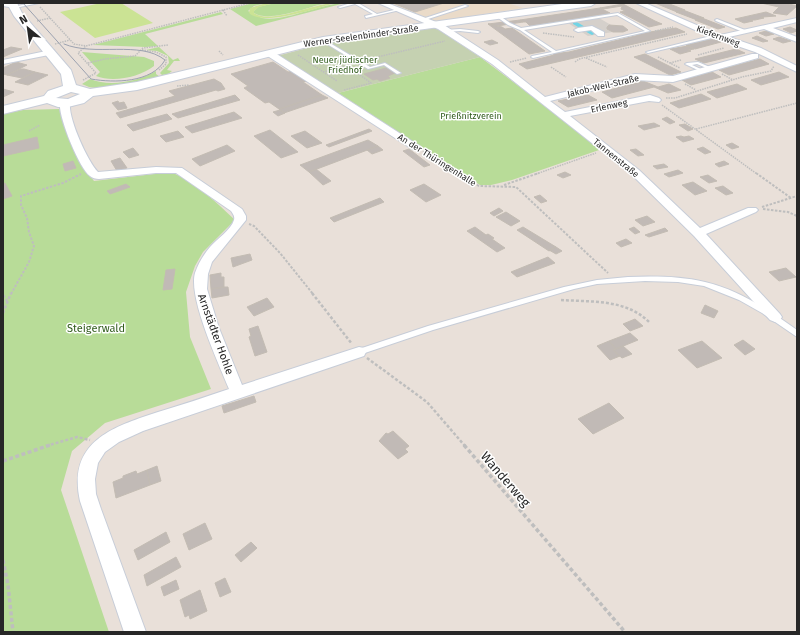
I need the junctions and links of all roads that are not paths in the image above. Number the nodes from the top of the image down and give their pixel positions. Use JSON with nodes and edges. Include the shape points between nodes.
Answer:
{"nodes":[{"id":1,"x":4,"y":3,"type":"edge"},
{"id":2,"x":36,"y":3,"type":"edge"},
{"id":3,"x":381,"y":3,"type":"edge"},
{"id":4,"x":591,"y":3,"type":"edge"},
{"id":5,"x":639,"y":3,"type":"edge"},
{"id":6,"x":466,"y":6,"type":"dead end"},
{"id":7,"x":15,"y":7,"type":"junction"},
{"id":8,"x":340,"y":7,"type":"dead end"},
{"id":9,"x":398,"y":10,"type":"junction"},
{"id":10,"x":377,"y":15,"type":"junction"},
{"id":11,"x":366,"y":17,"type":"dead end"},
{"id":12,"x":499,"y":17,"type":"junction"},
{"id":13,"x":421,"y":20,"type":"junction"},
{"id":14,"x":578,"y":20,"type":"junction"},
{"id":15,"x":717,"y":20,"type":"dead end"},
{"id":16,"x":797,"y":20,"type":"edge"},
{"id":17,"x":765,"y":27,"type":"junction"},
{"id":18,"x":441,"y":28,"type":"junction"},
{"id":19,"x":521,"y":29,"type":"junction"},
{"id":20,"x":536,"y":30,"type":"road end"},
{"id":21,"x":744,"y":31,"type":"junction"},
{"id":22,"x":478,"y":32,"type":"dead end"},
{"id":23,"x":525,"y":32,"type":"junction"},
{"id":24,"x":601,"y":34,"type":"dead end"},
{"id":25,"x":718,"y":36,"type":"junction"},
{"id":26,"x":323,"y":40,"type":"junction"},
{"id":27,"x":797,"y":40,"type":"edge"},
{"id":28,"x":53,"y":48,"type":"junction"},
{"id":29,"x":555,"y":52,"type":"junction"},
{"id":30,"x":648,"y":52,"type":"dead end"},
{"id":31,"x":268,"y":53,"type":"junction"},
{"id":32,"x":755,"y":56,"type":"road end"},
{"id":33,"x":533,"y":57,"type":"road end"},
{"id":34,"x":3,"y":62,"type":"edge"},
{"id":35,"x":797,"y":69,"type":"edge"},
{"id":36,"x":399,"y":73,"type":"dead end"},
{"id":37,"x":70,"y":86,"type":"junction"},
{"id":38,"x":87,"y":93,"type":"junction"},
{"id":39,"x":50,"y":99,"type":"junction"},
{"id":40,"x":658,"y":99,"type":"road end"},
{"id":41,"x":543,"y":100,"type":"junction"},
{"id":42,"x":65,"y":104,"type":"junction"},
{"id":43,"x":3,"y":110,"type":"edge"},
{"id":44,"x":563,"y":115,"type":"junction"},
{"id":45,"x":416,"y":147,"type":"road end"},
{"id":46,"x":752,"y":210,"type":"road end"},
{"id":47,"x":698,"y":233,"type":"junction"},
{"id":48,"x":774,"y":317,"type":"junction"},
{"id":49,"x":797,"y":334,"type":"edge"},
{"id":50,"x":359,"y":352,"type":"joint"},
{"id":51,"x":238,"y":393,"type":"junction"},
{"id":52,"x":135,"y":632,"type":"edge"}],
"edges":[{"from":1,"to":7,"type":"street"},
{"from":2,"to":7,"type":"lane"},
{"from":3,"to":9,"type":"street","name":"Tannenstraße"},
{"from":4,"to":12,"type":"street","name":"Werner-Seelenbinder-Straße"},
{"from":5,"to":25,"type":"street","name":"Kiefernweg"},
{"from":6,"to":13,"type":"lane"},
{"from":7,"to":28,"type":"street","via":[[18,14]]},
{"from":8,"to":10,"type":"lane","via":[[355,3]]},
{"from":9,"to":10,"type":"lane"},
{"from":9,"to":13,"type":"street","name":"Tannenstraße"},
{"from":10,"to":11,"type":"lane"},
{"from":12,"to":18,"type":"street","name":"Werner-Seelenbinder-Straße"},
{"from":12,"to":19,"type":"lane"},
{"from":13,"to":18,"type":"street","name":"Tannenstraße"},
{"from":14,"to":19,"type":"lane"},
{"from":14,"to":24,"type":"street","via":[[586,29]]},
{"from":14,"to":29,"type":"lane","via":[[618,14],[648,31]]},
{"from":15,"to":21,"type":"lane"},
{"from":16,"to":17,"type":"street"},
{"from":17,"to":21,"type":"street"},
{"from":17,"to":27,"type":"street"},
{"from":18,"to":22,"type":"lane"},
{"from":18,"to":26,"type":"street","name":"Werner-Seelenbinder-Straße"},
{"from":18,"to":41,"type":"street","name":"Tannenstraße","via":[[495,62]]},
{"from":19,"to":23,"type":"lane"},
{"from":20,"to":23,"type":"lane"},
{"from":21,"to":25,"type":"street"},
{"from":23,"to":29,"type":"lane"},
{"from":25,"to":30,"type":"lane"},
{"from":25,"to":35,"type":"street","name":"Kiefernweg","via":[[758,50],[784,66]]},
{"from":26,"to":31,"type":"street","name":"Werner-Seelenbinder-Straße"},
{"from":26,"to":36,"type":"lane","via":[[369,68],[385,64]]},
{"from":28,"to":34,"type":"street"},
{"from":28,"to":37,"type":"street","via":[[67,73]]},
{"from":29,"to":33,"type":"lane"},
{"from":31,"to":38,"type":"street","name":"Werner-Seelenbinder-Straße","via":[[163,80]]},
{"from":31,"to":45,"type":"street","name":"An der Thüringenhalle"},
{"from":32,"to":41,"type":"street","name":"Jakob-Weil-Straße","via":[[673,79],[635,77]]},
{"from":37,"to":38,"type":"street"},
{"from":37,"to":39,"type":"street","via":[[53,94]]},
{"from":38,"to":42,"type":"street","via":[[79,100]]},
{"from":39,"to":42,"type":"street","via":[[54,103]]},
{"from":39,"to":43,"type":"street"},
{"from":40,"to":44,"type":"street","name":"Erlenweg","via":[[638,100]]},
{"from":41,"to":44,"type":"street","name":"Tannenstraße"},
{"from":42,"to":51,"type":"street","name":"Arnstädter Hohle","via":[[66,120],[86,165],[94,174],[99,176],[178,170],[236,209],[240,220],[206,262],[201,274],[200,289],[212,328]]},
{"from":44,"to":47,"type":"street","name":"Tannenstraße","via":[[634,172]]},
{"from":46,"to":47,"type":"street"},
{"from":47,"to":48,"type":"street","name":"Tannenstraße"},
{"from":48,"to":49,"type":"lane"},
{"from":48,"to":50,"type":"lane","via":[[704,284],[668,279],[616,280],[585,284],[434,327]]},
{"from":50,"to":51,"type":"street"},
{"from":51,"to":52,"type":"street","via":[[118,433],[103,443],[92,457],[87,470],[86,485]]}]}
